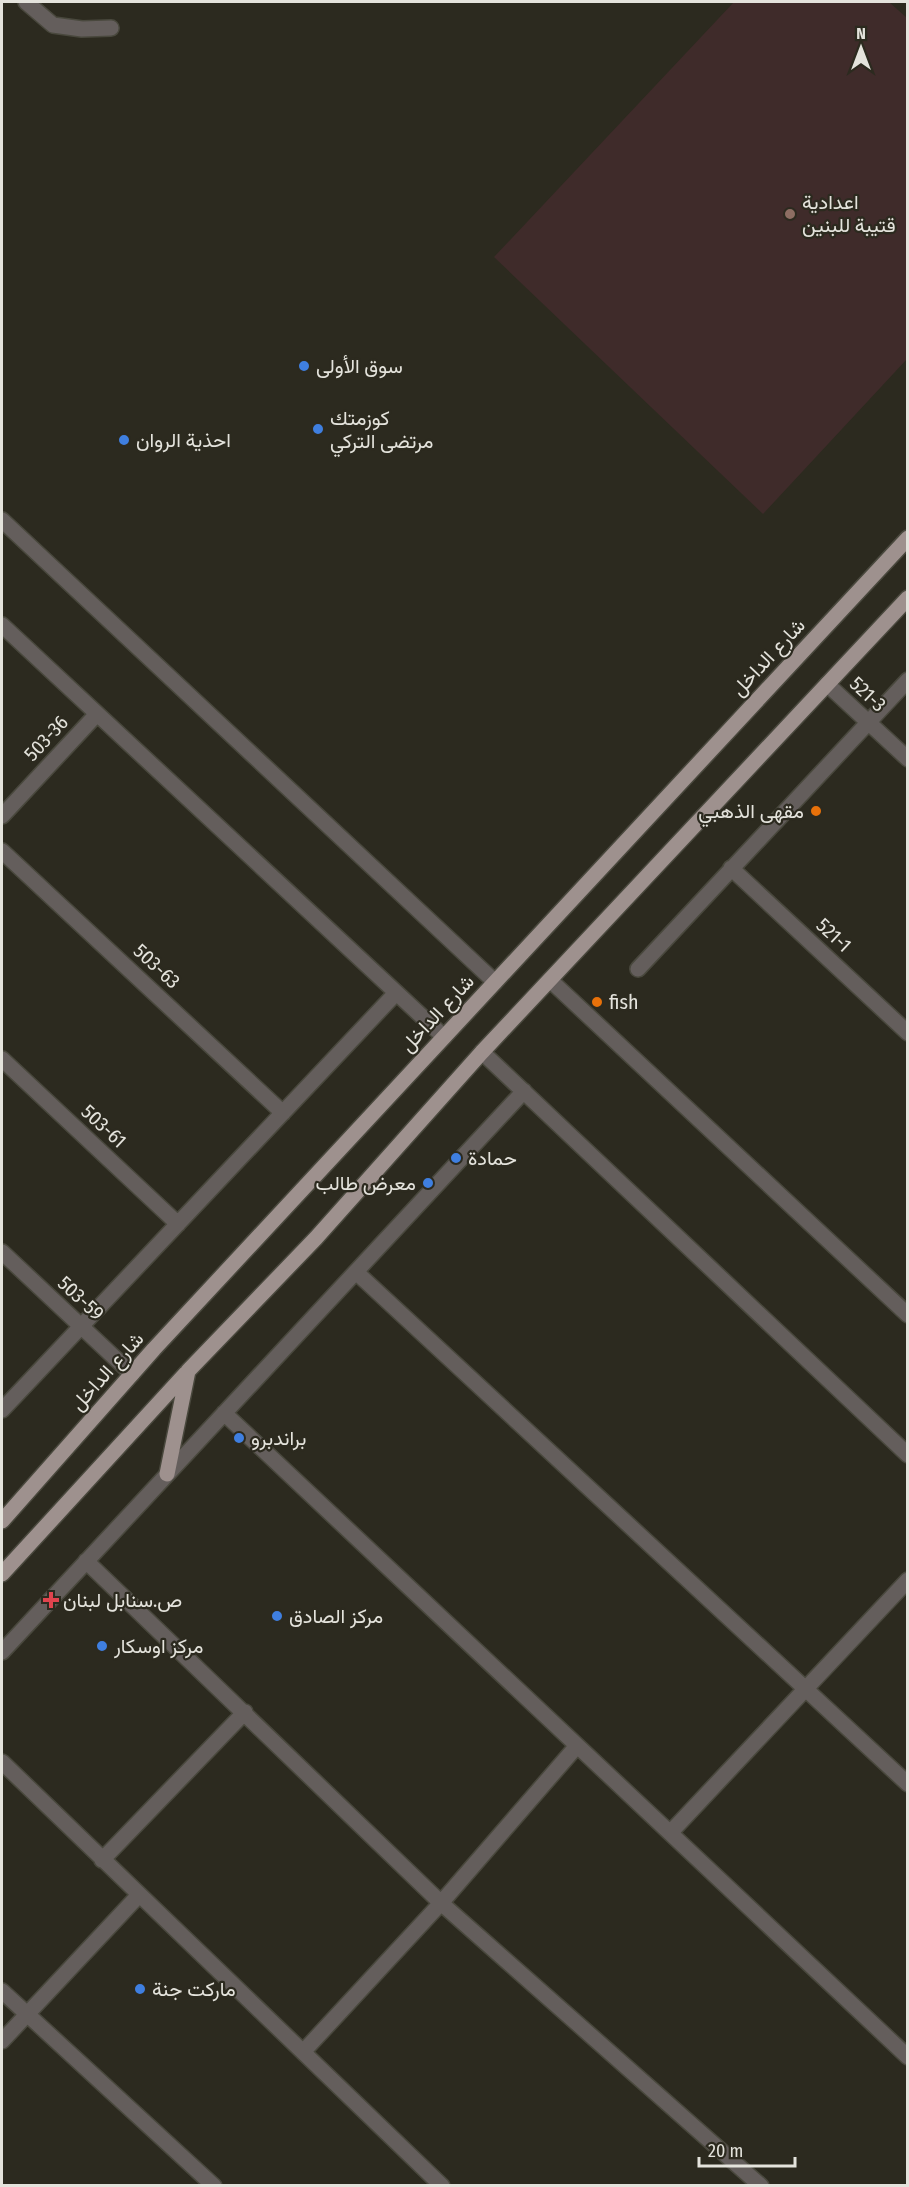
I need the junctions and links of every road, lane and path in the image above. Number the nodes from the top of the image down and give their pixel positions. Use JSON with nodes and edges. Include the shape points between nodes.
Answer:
{"nodes":[{"id":1,"x":26,"y":2,"type":"edge"},
{"id":2,"x":111,"y":28,"type":"dead end"},
{"id":3,"x":2,"y":520,"type":"edge"},
{"id":4,"x":908,"y":538,"type":"edge"},
{"id":5,"x":908,"y":598,"type":"edge"},
{"id":6,"x":2,"y":625,"type":"edge"},
{"id":7,"x":908,"y":680,"type":"edge"},
{"id":8,"x":827,"y":684,"type":"junction"},
{"id":9,"x":96,"y":715,"type":"junction"},
{"id":10,"x":867,"y":722,"type":"junction"},
{"id":11,"x":908,"y":759,"type":"edge"},
{"id":12,"x":2,"y":816,"type":"edge"},
{"id":13,"x":2,"y":851,"type":"edge"},
{"id":14,"x":731,"y":868,"type":"junction"},
{"id":15,"x":638,"y":969,"type":"dead end"},
{"id":16,"x":550,"y":980,"type":"junction"},
{"id":17,"x":495,"y":982,"type":"junction"},
{"id":18,"x":396,"y":993,"type":"junction"},
{"id":19,"x":908,"y":1033,"type":"edge"},
{"id":20,"x":444,"y":1037,"type":"junction"},
{"id":21,"x":482,"y":1052,"type":"junction"},
{"id":22,"x":2,"y":1059,"type":"edge"},
{"id":23,"x":524,"y":1091,"type":"junction"},
{"id":24,"x":283,"y":1113,"type":"junction"},
{"id":25,"x":178,"y":1224,"type":"junction"},
{"id":26,"x":2,"y":1252,"type":"edge"},
{"id":27,"x":356,"y":1272,"type":"junction"},
{"id":28,"x":908,"y":1315,"type":"edge"},
{"id":29,"x":81,"y":1326,"type":"junction"},
{"id":30,"x":188,"y":1371,"type":"junction"},
{"id":31,"x":132,"y":1374,"type":"junction"},
{"id":32,"x":2,"y":1410,"type":"edge"},
{"id":33,"x":224,"y":1413,"type":"junction"},
{"id":34,"x":908,"y":1455,"type":"edge"},
{"id":35,"x":167,"y":1474,"type":"junction"},
{"id":36,"x":2,"y":1521,"type":"edge"},
{"id":37,"x":86,"y":1561,"type":"junction"},
{"id":38,"x":2,"y":1574,"type":"edge"},
{"id":39,"x":908,"y":1580,"type":"edge"},
{"id":40,"x":2,"y":1652,"type":"edge"},
{"id":41,"x":804,"y":1689,"type":"junction"},
{"id":42,"x":245,"y":1712,"type":"junction"},
{"id":43,"x":576,"y":1747,"type":"junction"},
{"id":44,"x":2,"y":1762,"type":"edge"},
{"id":45,"x":908,"y":1784,"type":"edge"},
{"id":46,"x":670,"y":1833,"type":"junction"},
{"id":47,"x":102,"y":1860,"type":"junction"},
{"id":48,"x":139,"y":1894,"type":"junction"},
{"id":49,"x":441,"y":1903,"type":"junction"},
{"id":50,"x":2,"y":1991,"type":"edge"},
{"id":51,"x":27,"y":2014,"type":"junction"},
{"id":52,"x":2,"y":2041,"type":"edge"},
{"id":53,"x":303,"y":2052,"type":"junction"},
{"id":54,"x":908,"y":2057,"type":"edge"},
{"id":55,"x":432,"y":2182,"type":"edge"},
{"id":56,"x":214,"y":2186,"type":"edge"},
{"id":57,"x":761,"y":2186,"type":"edge"}],
"edges":[{"from":1,"to":2,"type":"street","via":[[53,25]]},
{"from":3,"to":17,"type":"street"},
{"from":4,"to":17,"type":"main road","name":"شارع الداخل"},
{"from":5,"to":8,"type":"main road"},
{"from":6,"to":9,"type":"street"},
{"from":7,"to":10,"type":"street"},
{"from":8,"to":10,"type":"street","name":"521-3"},
{"from":8,"to":16,"type":"main road"},
{"from":9,"to":12,"type":"street","name":"503-36"},
{"from":9,"to":18,"type":"street"},
{"from":10,"to":11,"type":"street","name":"521-3"},
{"from":10,"to":14,"type":"street"},
{"from":13,"to":24,"type":"street","name":"503-63"},
{"from":14,"to":15,"type":"street"},
{"from":14,"to":19,"type":"street","name":"521-1"},
{"from":16,"to":21,"type":"main road"},
{"from":16,"to":28,"type":"street"},
{"from":17,"to":20,"type":"main road","name":"شارع الداخل"},
{"from":18,"to":20,"type":"street"},
{"from":18,"to":24,"type":"street"},
{"from":20,"to":31,"type":"main road","name":"شارع الداخل"},
{"from":21,"to":23,"type":"street"},
{"from":21,"to":30,"type":"main road","via":[[316,1238]]},
{"from":22,"to":25,"type":"street","name":"503-61"},
{"from":23,"to":27,"type":"street"},
{"from":23,"to":34,"type":"street"},
{"from":24,"to":25,"type":"street"},
{"from":25,"to":29,"type":"street"},
{"from":26,"to":29,"type":"street","name":"503-59"},
{"from":27,"to":33,"type":"street"},
{"from":27,"to":41,"type":"street"},
{"from":29,"to":31,"type":"street","name":"503-59"},
{"from":29,"to":32,"type":"street"},
{"from":30,"to":35,"type":"main road"},
{"from":30,"to":38,"type":"main road"},
{"from":31,"to":36,"type":"main road","name":"شارع الداخل"},
{"from":33,"to":35,"type":"street"},
{"from":33,"to":43,"type":"street"},
{"from":35,"to":37,"type":"street"},
{"from":37,"to":40,"type":"street"},
{"from":37,"to":42,"type":"street"},
{"from":39,"to":41,"type":"street"},
{"from":41,"to":45,"type":"street"},
{"from":41,"to":46,"type":"street"},
{"from":42,"to":47,"type":"street"},
{"from":42,"to":49,"type":"street"},
{"from":43,"to":46,"type":"street"},
{"from":43,"to":49,"type":"street"},
{"from":44,"to":47,"type":"street"},
{"from":46,"to":54,"type":"street"},
{"from":47,"to":48,"type":"street"},
{"from":48,"to":51,"type":"street"},
{"from":48,"to":53,"type":"street"},
{"from":49,"to":53,"type":"street"},
{"from":49,"to":57,"type":"street"},
{"from":50,"to":51,"type":"street"},
{"from":51,"to":52,"type":"street"},
{"from":51,"to":56,"type":"street"},
{"from":53,"to":55,"type":"street"}]}
